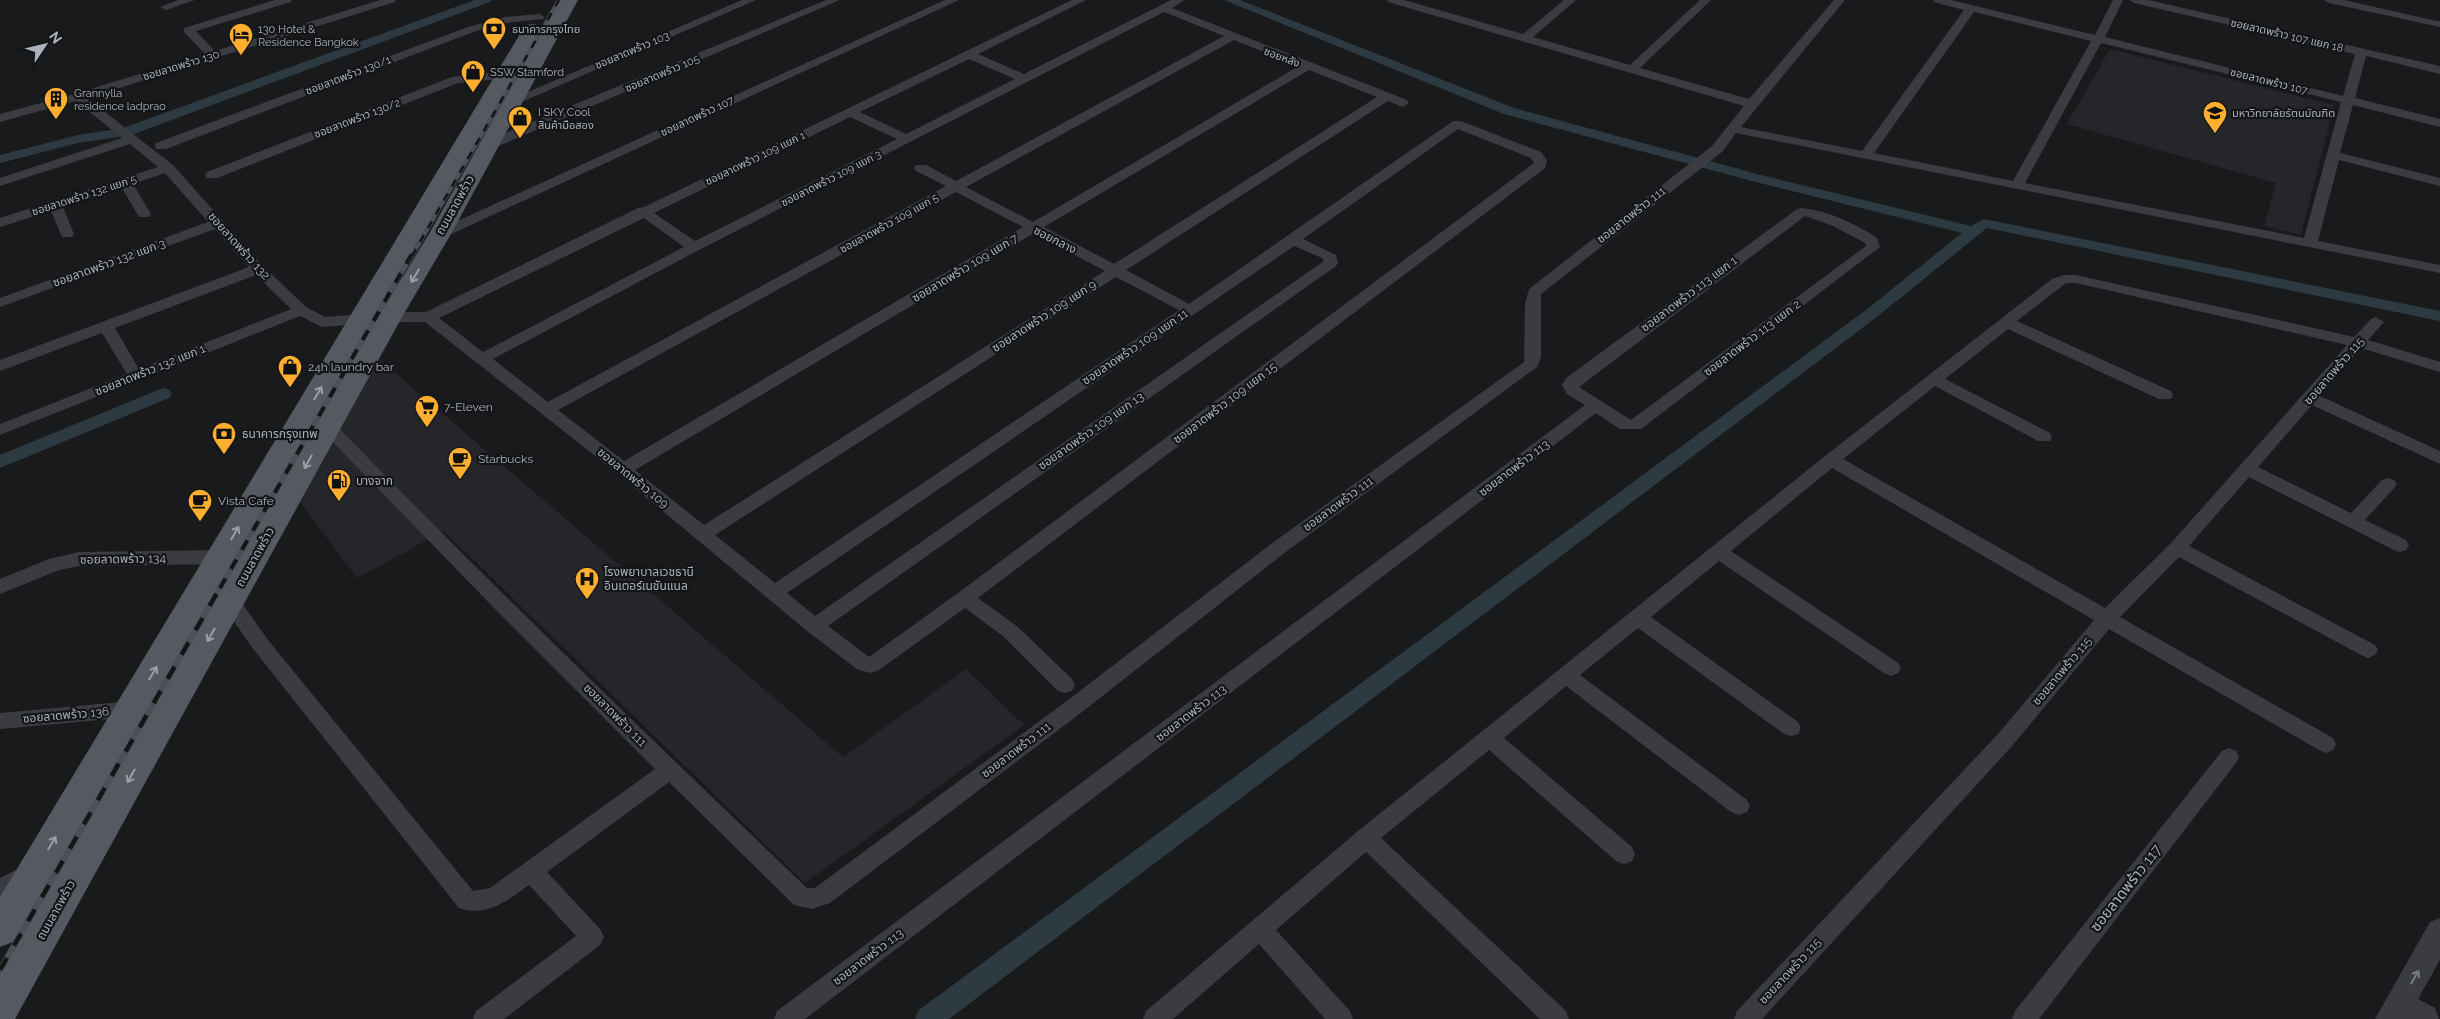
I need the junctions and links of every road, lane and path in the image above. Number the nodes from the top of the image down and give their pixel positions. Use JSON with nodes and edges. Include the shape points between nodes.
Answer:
{"nodes":[{"id":1,"x":190,"y":0,"type":"edge"},
{"id":2,"x":287,"y":0,"type":"edge"},
{"id":3,"x":391,"y":0,"type":"edge"},
{"id":4,"x":549,"y":0,"type":"edge"},
{"id":5,"x":569,"y":0,"type":"edge"},
{"id":6,"x":751,"y":0,"type":"edge"},
{"id":7,"x":835,"y":0,"type":"edge"},
{"id":8,"x":954,"y":0,"type":"edge"},
{"id":9,"x":1080,"y":0,"type":"edge"},
{"id":10,"x":1179,"y":0,"type":"edge"},
{"id":11,"x":1392,"y":0,"type":"edge"},
{"id":12,"x":1436,"y":0,"type":"edge"},
{"id":13,"x":1571,"y":0,"type":"edge"},
{"id":14,"x":1706,"y":0,"type":"edge"},
{"id":15,"x":1840,"y":0,"type":"edge"},
{"id":16,"x":1938,"y":0,"type":"edge"},
{"id":17,"x":2118,"y":0,"type":"edge"},
{"id":18,"x":2134,"y":0,"type":"edge"},
{"id":19,"x":2329,"y":0,"type":"edge"},
{"id":20,"x":166,"y":7,"type":"dead end"},
{"id":21,"x":1163,"y":8,"type":"junction"},
{"id":22,"x":1971,"y":8,"type":"junction"},
{"id":23,"x":1424,"y":9,"type":"junction"},
{"id":24,"x":539,"y":18,"type":"junction"},
{"id":25,"x":2437,"y":24,"type":"dead end"},
{"id":26,"x":1231,"y":37,"type":"junction"},
{"id":27,"x":1524,"y":39,"type":"junction"},
{"id":28,"x":2098,"y":39,"type":"junction"},
{"id":29,"x":2361,"y":52,"type":"junction"},
{"id":30,"x":968,"y":54,"type":"junction"},
{"id":31,"x":213,"y":55,"type":"junction"},
{"id":32,"x":1307,"y":66,"type":"junction"},
{"id":33,"x":1632,"y":69,"type":"junction"},
{"id":34,"x":2440,"y":70,"type":"edge"},
{"id":35,"x":1026,"y":79,"type":"junction"},
{"id":36,"x":505,"y":90,"type":"junction"},
{"id":37,"x":78,"y":97,"type":"junction"},
{"id":38,"x":1386,"y":97,"type":"junction"},
{"id":39,"x":2348,"y":101,"type":"junction"},
{"id":40,"x":1403,"y":103,"type":"dead end"},
{"id":41,"x":1752,"y":104,"type":"junction"},
{"id":42,"x":850,"y":112,"type":"junction"},
{"id":43,"x":1,"y":116,"type":"edge"},
{"id":44,"x":2440,"y":123,"type":"edge"},
{"id":45,"x":1732,"y":129,"type":"junction"},
{"id":46,"x":125,"y":136,"type":"junction"},
{"id":47,"x":907,"y":139,"type":"junction"},
{"id":48,"x":1500,"y":141,"type":"joint"},
{"id":49,"x":161,"y":146,"type":"dead end"},
{"id":50,"x":489,"y":146,"type":"junction"},
{"id":51,"x":2333,"y":155,"type":"junction"},
{"id":52,"x":1865,"y":156,"type":"junction"},
{"id":53,"x":168,"y":168,"type":"junction"},
{"id":54,"x":921,"y":168,"type":"dead end"},
{"id":55,"x":212,"y":175,"type":"dead end"},
{"id":56,"x":0,"y":182,"type":"edge"},
{"id":57,"x":126,"y":182,"type":"junction"},
{"id":58,"x":2440,"y":182,"type":"edge"},
{"id":59,"x":2017,"y":185,"type":"junction"},
{"id":60,"x":956,"y":186,"type":"junction"},
{"id":61,"x":55,"y":205,"type":"junction"},
{"id":62,"x":643,"y":212,"type":"junction"},
{"id":63,"x":144,"y":214,"type":"dead end"},
{"id":64,"x":0,"y":223,"type":"edge"},
{"id":65,"x":218,"y":223,"type":"junction"},
{"id":66,"x":1842,"y":226,"type":"joint"},
{"id":67,"x":1033,"y":228,"type":"junction"},
{"id":68,"x":67,"y":234,"type":"dead end"},
{"id":69,"x":440,"y":234,"type":"junction"},
{"id":70,"x":1293,"y":240,"type":"junction"},
{"id":71,"x":2310,"y":243,"type":"junction"},
{"id":72,"x":694,"y":247,"type":"junction"},
{"id":73,"x":258,"y":269,"type":"junction"},
{"id":74,"x":2440,"y":269,"type":"edge"},
{"id":75,"x":1114,"y":270,"type":"junction"},
{"id":76,"x":0,"y":303,"type":"edge"},
{"id":77,"x":301,"y":310,"type":"junction"},
{"id":78,"x":1190,"y":310,"type":"junction"},
{"id":79,"x":390,"y":317,"type":"junction"},
{"id":80,"x":429,"y":317,"type":"junction"},
{"id":81,"x":361,"y":319,"type":"junction"},
{"id":82,"x":2376,"y":322,"type":"dead end"},
{"id":83,"x":2008,"y":323,"type":"junction"},
{"id":84,"x":106,"y":326,"type":"junction"},
{"id":85,"x":2360,"y":343,"type":"junction"},
{"id":86,"x":483,"y":358,"type":"junction"},
{"id":87,"x":0,"y":366,"type":"edge"},
{"id":88,"x":2440,"y":367,"type":"edge"},
{"id":89,"x":136,"y":376,"type":"junction"},
{"id":90,"x":1934,"y":380,"type":"junction"},
{"id":91,"x":2165,"y":396,"type":"dead end"},
{"id":92,"x":2310,"y":398,"type":"junction"},
{"id":93,"x":1596,"y":406,"type":"junction"},
{"id":94,"x":547,"y":409,"type":"junction"},
{"id":95,"x":328,"y":427,"type":"junction"},
{"id":96,"x":0,"y":430,"type":"edge"},
{"id":97,"x":2044,"y":437,"type":"dead end"},
{"id":98,"x":2440,"y":458,"type":"edge"},
{"id":99,"x":1831,"y":460,"type":"junction"},
{"id":100,"x":623,"y":469,"type":"junction"},
{"id":101,"x":2247,"y":469,"type":"junction"},
{"id":102,"x":2388,"y":484,"type":"dead end"},
{"id":103,"x":2353,"y":522,"type":"junction"},
{"id":104,"x":702,"y":535,"type":"junction"},
{"id":105,"x":2400,"y":545,"type":"dead end"},
{"id":106,"x":2177,"y":548,"type":"junction"},
{"id":107,"x":1720,"y":552,"type":"junction"},
{"id":108,"x":221,"y":557,"type":"junction"},
{"id":109,"x":0,"y":587,"type":"edge"},
{"id":110,"x":774,"y":593,"type":"junction"},
{"id":111,"x":965,"y":598,"type":"junction"},
{"id":112,"x":230,"y":601,"type":"junction"},
{"id":113,"x":1638,"y":618,"type":"junction"},
{"id":114,"x":2106,"y":619,"type":"junction"},
{"id":115,"x":814,"y":626,"type":"junction"},
{"id":116,"x":2368,"y":650,"type":"dead end"},
{"id":117,"x":865,"y":664,"type":"joint"},
{"id":118,"x":1891,"y":668,"type":"dead end"},
{"id":119,"x":1567,"y":676,"type":"junction"},
{"id":120,"x":1065,"y":685,"type":"dead end"},
{"id":121,"x":132,"y":709,"type":"junction"},
{"id":122,"x":0,"y":721,"type":"edge"},
{"id":123,"x":1791,"y":728,"type":"dead end"},
{"id":124,"x":1490,"y":738,"type":"junction"},
{"id":125,"x":2326,"y":744,"type":"dead end"},
{"id":126,"x":2228,"y":757,"type":"dead end"},
{"id":127,"x":670,"y":770,"type":"junction"},
{"id":128,"x":1739,"y":806,"type":"dead end"},
{"id":129,"x":1366,"y":838,"type":"junction"},
{"id":130,"x":1624,"y":854,"type":"dead end"},
{"id":131,"x":37,"y":869,"type":"junction"},
{"id":132,"x":531,"y":871,"type":"junction"},
{"id":133,"x":0,"y":890,"type":"edge"},
{"id":134,"x":1260,"y":929,"type":"junction"},
{"id":135,"x":0,"y":930,"type":"edge"},
{"id":136,"x":2440,"y":932,"type":"edge"},
{"id":137,"x":0,"y":1010,"type":"edge"},
{"id":138,"x":2404,"y":1014,"type":"edge"},
{"id":139,"x":485,"y":1019,"type":"edge"},
{"id":140,"x":786,"y":1019,"type":"edge"},
{"id":141,"x":1155,"y":1019,"type":"edge"},
{"id":142,"x":1341,"y":1019,"type":"edge"},
{"id":143,"x":1557,"y":1019,"type":"edge"},
{"id":144,"x":1746,"y":1019,"type":"edge"},
{"id":145,"x":2024,"y":1019,"type":"edge"}],
"edges":[{"from":1,"to":20,"type":"street"},
{"from":2,"to":31,"type":"street","via":[[188,30]]},
{"from":3,"to":31,"type":"street","name":"ซอยลาดพร้าว 130"},
{"from":4,"to":24,"type":"main road","name":"ถนนลาดพร้าว"},
{"from":5,"to":36,"type":"main road","name":"ถนนลาดพร้าว"},
{"from":6,"to":36,"type":"street","name":"ซอยลาดพร้าว 103"},
{"from":7,"to":50,"type":"street","name":"ซอยลาดพร้าว 105"},
{"from":8,"to":69,"type":"street","name":"ซอยลาดพร้าว 107"},
{"from":9,"to":30,"type":"street","name":"ซอยลาดพร้าว 109 แยก 1"},
{"from":10,"to":21,"type":"street","name":"ซอยลาดพร้าว 109 แยก 3"},
{"from":11,"to":23,"type":"street"},
{"from":12,"to":23,"type":"street"},
{"from":13,"to":27,"type":"street"},
{"from":14,"to":33,"type":"street"},
{"from":15,"to":41,"type":"street"},
{"from":16,"to":22,"type":"street","name":"ซอยลาดพร้าว 107"},
{"from":17,"to":28,"type":"street"},
{"from":18,"to":29,"type":"street","name":"ซอยลาดพร้าว 107 แยก 18"},
{"from":19,"to":25,"type":"street"},
{"from":21,"to":26,"type":"street","name":"ซอยหลัง"},
{"from":21,"to":35,"type":"street","name":"ซอยลาดพร้าว 109 แยก 3"},
{"from":22,"to":28,"type":"street","name":"ซอยลาดพร้าว 107"},
{"from":22,"to":52,"type":"street"},
{"from":23,"to":27,"type":"street"},
{"from":24,"to":36,"type":"main road","name":"ถนนลาดพร้าว"},
{"from":24,"to":49,"type":"street","name":"ซอยลาดพร้าว 130/1","via":[[505,20],[472,29]]},
{"from":26,"to":32,"type":"street","name":"ซอยหลัง"},
{"from":26,"to":60,"type":"street","name":"ซอยลาดพร้าว 109 แยก 5"},
{"from":27,"to":33,"type":"street"},
{"from":28,"to":39,"type":"street","name":"ซอยลาดพร้าว 107"},
{"from":28,"to":59,"type":"street"},
{"from":29,"to":34,"type":"street","name":"ซอยลาดพร้าว 107 แยก 18"},
{"from":29,"to":39,"type":"street"},
{"from":30,"to":35,"type":"street"},
{"from":30,"to":42,"type":"street","name":"ซอยลาดพร้าว 109 แยก 1"},
{"from":31,"to":37,"type":"street","name":"ซอยลาดพร้าว 130"},
{"from":32,"to":38,"type":"street","name":"ซอยหลัง"},
{"from":32,"to":67,"type":"street","name":"ซอยลาดพร้าว 109 แยก 7"},
{"from":33,"to":41,"type":"street"},
{"from":35,"to":47,"type":"street","name":"ซอยลาดพร้าว 109 แยก 3"},
{"from":36,"to":50,"type":"main road","name":"ถนนลาดพร้าว"},
{"from":36,"to":55,"type":"street","name":"ซอยลาดพร้าว 130/2","via":[[456,80]]},
{"from":36,"to":81,"type":"main road","name":"ถนนลาดพร้าว"},
{"from":37,"to":43,"type":"street","name":"ซอยลาดพร้าว 130"},
{"from":37,"to":46,"type":"street","name":"ซอยลาดพร้าว 132"},
{"from":38,"to":40,"type":"street","name":"ซอยหลัง"},
{"from":38,"to":75,"type":"street","name":"ซอยลาดพร้าว 109 แยก 9"},
{"from":39,"to":44,"type":"street","name":"ซอยลาดพร้าว 107"},
{"from":39,"to":51,"type":"street"},
{"from":41,"to":45,"type":"street"},
{"from":42,"to":47,"type":"street"},
{"from":42,"to":62,"type":"street","name":"ซอยลาดพร้าว 109 แยก 1"},
{"from":45,"to":52,"type":"street"},
{"from":45,"to":127,"type":"street","name":"ซอยลาดพร้าว 111","via":[[1717,149],[1534,292],[1531,364],[1281,546],[822,896],[802,898]]},
{"from":46,"to":53,"type":"street","name":"ซอยลาดพร้าว 132"},
{"from":46,"to":56,"type":"street"},
{"from":47,"to":72,"type":"street","name":"ซอยลาดพร้าว 109 แยก 3"},
{"from":48,"to":70,"type":"street","name":"ซอยลาดพร้าว 109 แยก 11","via":[[1457,124]]},
{"from":48,"to":111,"type":"street","name":"ซอยลาดพร้าว 109 แยก 15","via":[[1536,155],[1541,160],[1540,165]]},
{"from":50,"to":69,"type":"main road","name":"ถนนลาดพร้าว"},
{"from":51,"to":58,"type":"street"},
{"from":51,"to":71,"type":"street"},
{"from":52,"to":59,"type":"street"},
{"from":53,"to":57,"type":"street","name":"ซอยลาดพร้าว 132 แยก 5"},
{"from":53,"to":65,"type":"street","name":"ซอยลาดพร้าว 132"},
{"from":54,"to":60,"type":"street","name":"ซอยกลาง"},
{"from":57,"to":61,"type":"street","name":"ซอยลาดพร้าว 132 แยก 5"},
{"from":57,"to":63,"type":"street"},
{"from":59,"to":71,"type":"street"},
{"from":60,"to":67,"type":"street","name":"ซอยกลาง"},
{"from":60,"to":94,"type":"street","name":"ซอยลาดพร้าว 109 แยก 5"},
{"from":61,"to":64,"type":"street","name":"ซอยลาดพร้าว 132 แยก 5"},
{"from":61,"to":68,"type":"street"},
{"from":62,"to":72,"type":"street"},
{"from":62,"to":80,"type":"street","name":"ซอยลาดพร้าว 109 แยก 1"},
{"from":65,"to":73,"type":"street","name":"ซอยลาดพร้าว 132"},
{"from":65,"to":76,"type":"street","name":"ซอยลาดพร้าว 132 แยก 3"},
{"from":66,"to":93,"type":"street","name":"ซอยลาดพร้าว 113 แยก 1","via":[[1813,214],[1796,214],[1572,382],[1573,390]]},
{"from":66,"to":93,"type":"street","name":"ซอยลาดพร้าว 113 แยก 2","via":[[1868,238],[1872,247],[1635,425],[1626,425]]},
{"from":67,"to":75,"type":"street","name":"ซอยกลาง"},
{"from":67,"to":100,"type":"street","name":"ซอยลาดพร้าว 109 แยก 7"},
{"from":69,"to":79,"type":"main road","name":"ถนนลาดพร้าว","one_way":true},
{"from":70,"to":78,"type":"street","name":"ซอยลาดพร้าว 109 แยก 11"},
{"from":70,"to":115,"type":"street","name":"ซอยลาดพร้าว 109 แยก 13","via":[[1327,255],[1331,262]]},
{"from":71,"to":74,"type":"street"},
{"from":72,"to":86,"type":"street","name":"ซอยลาดพร้าว 109 แยก 3"},
{"from":73,"to":77,"type":"street","name":"ซอยลาดพร้าว 132"},
{"from":73,"to":84,"type":"street"},
{"from":75,"to":78,"type":"street","name":"ซอยกลาง"},
{"from":75,"to":104,"type":"street","name":"ซอยลาดพร้าว 109 แยก 9"},
{"from":77,"to":81,"type":"street","name":"ซอยลาดพร้าว 132","via":[[322,322]]},
{"from":77,"to":89,"type":"street","name":"ซอยลาดพร้าว 132 แยก 1"},
{"from":78,"to":110,"type":"street","name":"ซอยลาดพร้าว 109 แยก 11"},
{"from":79,"to":80,"type":"street"},
{"from":79,"to":95,"type":"main road","name":"ถนนลาดพร้าว"},
{"from":80,"to":86,"type":"street","name":"ซอยลาดพร้าว 109"},
{"from":108,"to":81,"type":"main road","name":"ถนนลาดพร้าว","one_way":true},
{"from":82,"to":85,"type":"street","name":"ซอยลาดพร้าว 115"},
{"from":83,"to":85,"type":"street","via":[[2057,282],[2076,279]]},
{"from":83,"to":90,"type":"street"},
{"from":83,"to":91,"type":"street"},
{"from":84,"to":87,"type":"street"},
{"from":84,"to":89,"type":"street"},
{"from":85,"to":88,"type":"street"},
{"from":85,"to":92,"type":"street","name":"ซอยลาดพร้าว 115"},
{"from":86,"to":94,"type":"street","name":"ซอยลาดพร้าว 109"},
{"from":89,"to":96,"type":"street","name":"ซอยลาดพร้าว 132 แยก 1"},
{"from":90,"to":97,"type":"street"},
{"from":90,"to":99,"type":"street"},
{"from":92,"to":98,"type":"street"},
{"from":92,"to":101,"type":"street","name":"ซอยลาดพร้าว 115"},
{"from":93,"to":140,"type":"street","name":"ซอยลาดพร้าว 113"},
{"from":94,"to":100,"type":"street","name":"ซอยลาดพร้าว 109"},
{"from":95,"to":112,"type":"main road","name":"ถนนลาดพร้าว","one_way":true},
{"from":95,"to":127,"type":"street","name":"ซอยลาดพร้าว 111","via":[[430,533]]},
{"from":99,"to":107,"type":"street"},
{"from":99,"to":114,"type":"street"},
{"from":100,"to":104,"type":"street","name":"ซอยลาดพร้าว 109"},
{"from":101,"to":103,"type":"street"},
{"from":101,"to":106,"type":"street","name":"ซอยลาดพร้าว 115"},
{"from":102,"to":103,"type":"street"},
{"from":103,"to":105,"type":"street"},
{"from":104,"to":110,"type":"street","name":"ซอยลาดพร้าว 109"},
{"from":106,"to":114,"type":"street","name":"ซอยลาดพร้าว 115"},
{"from":106,"to":116,"type":"street"},
{"from":107,"to":113,"type":"street"},
{"from":107,"to":118,"type":"street"},
{"from":108,"to":109,"type":"street","name":"ซอยลาดพร้าว 134","via":[[79,559],[55,564]]},
{"from":121,"to":108,"type":"main road","name":"ถนนลาดพร้าว","one_way":true},
{"from":110,"to":115,"type":"street","name":"ซอยลาดพร้าว 109"},
{"from":111,"to":117,"type":"street","name":"ซอยลาดพร้าว 109 แยก 15","via":[[878,662]]},
{"from":111,"to":120,"type":"street","via":[[1011,632]]},
{"from":112,"to":132,"type":"street","via":[[261,645],[467,901],[482,901],[498,895]]},
{"from":112,"to":137,"type":"main road","name":"ถนนลาดพร้าว","one_way":true},
{"from":113,"to":119,"type":"street"},
{"from":113,"to":123,"type":"street"},
{"from":114,"to":125,"type":"street"},
{"from":114,"to":144,"type":"street","name":"ซอยลาดพร้าว 115","via":[[2005,740]]},
{"from":115,"to":117,"type":"street","name":"ซอยลาดพร้าว 109"},
{"from":119,"to":124,"type":"street"},
{"from":119,"to":128,"type":"street"},
{"from":121,"to":122,"type":"street","name":"ซอยลาดพร้าว 136"},
{"from":131,"to":121,"type":"main road","name":"ถนนลาดพร้าว","one_way":true},
{"from":124,"to":129,"type":"street"},
{"from":124,"to":130,"type":"street"},
{"from":126,"to":145,"type":"street","name":"ซอยลาดพร้าว 117"},
{"from":127,"to":132,"type":"street"},
{"from":129,"to":134,"type":"street"},
{"from":129,"to":143,"type":"street"},
{"from":131,"to":133,"type":"street"},
{"from":131,"to":135,"type":"main road","name":"ถนนลาดพร้าว"},
{"from":132,"to":139,"type":"street","via":[[592,937]]},
{"from":134,"to":141,"type":"street"},
{"from":134,"to":142,"type":"street"},
{"from":138,"to":136,"type":"street","one_way":true}]}
